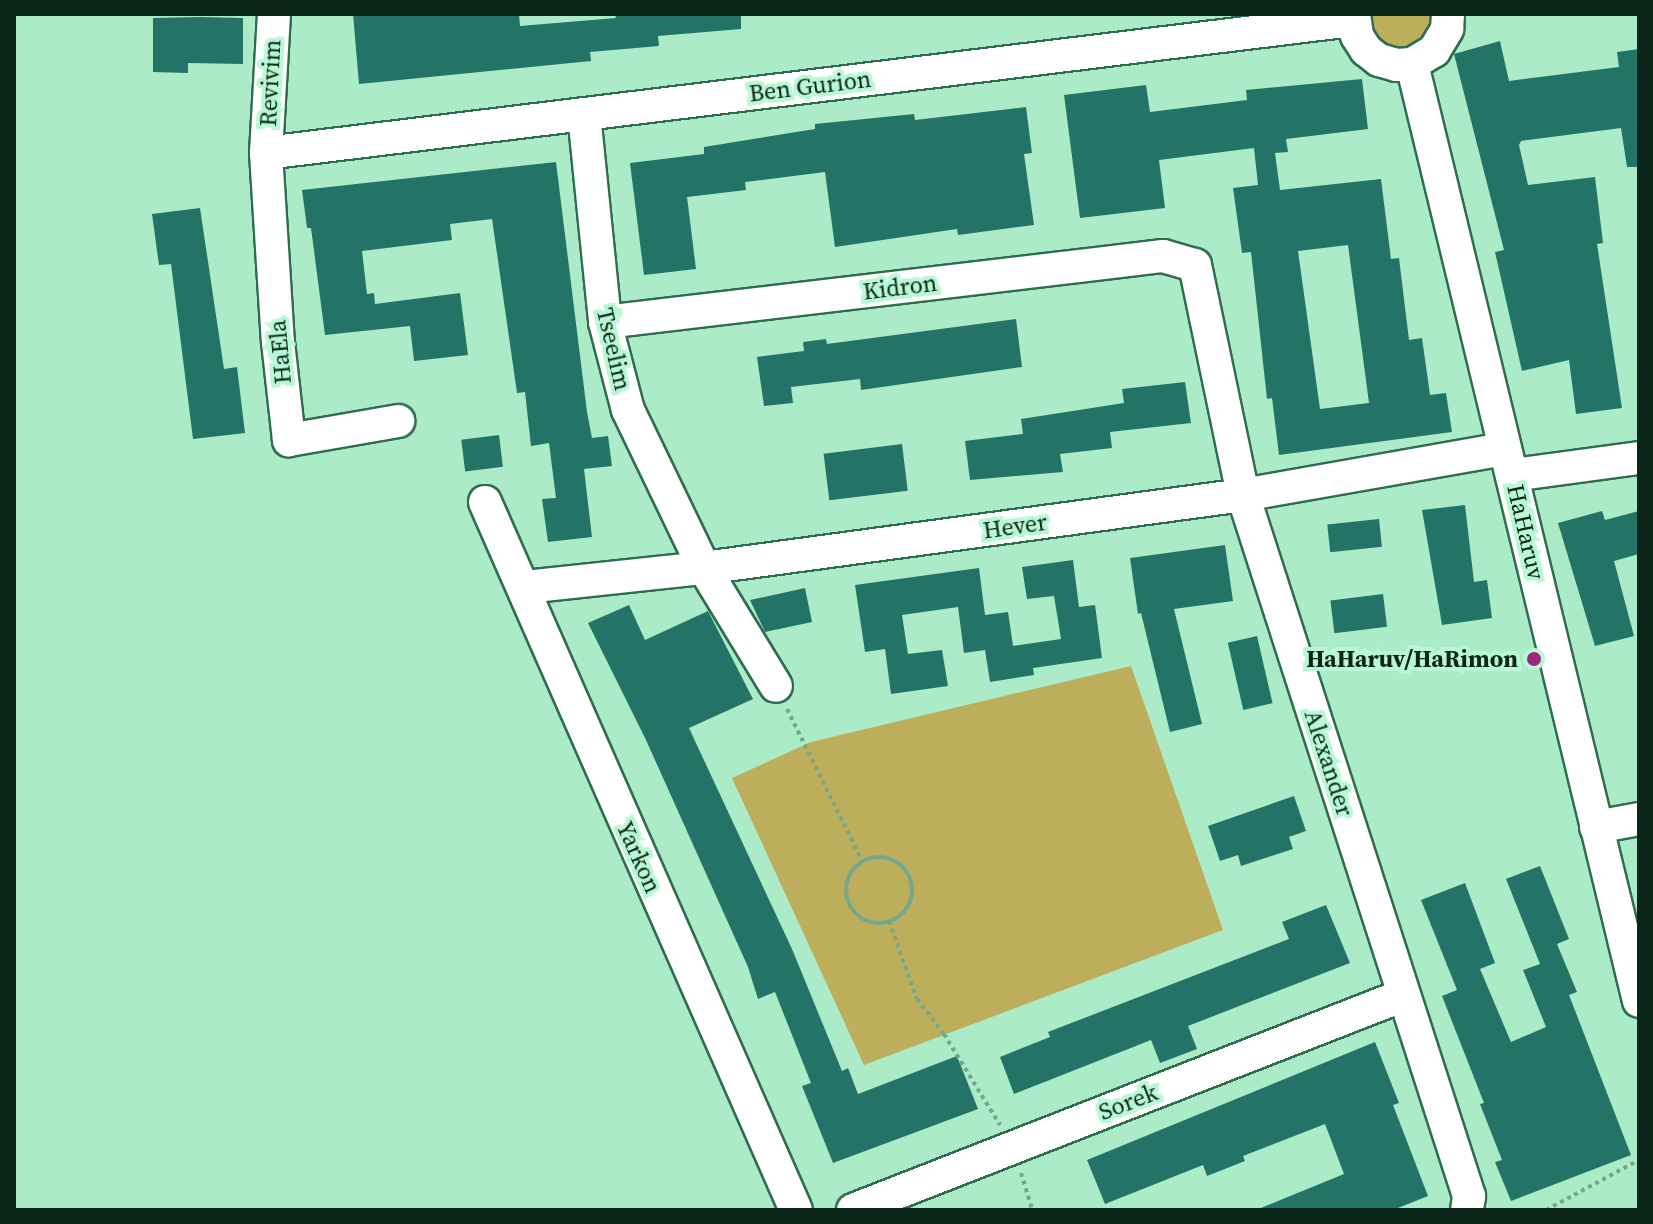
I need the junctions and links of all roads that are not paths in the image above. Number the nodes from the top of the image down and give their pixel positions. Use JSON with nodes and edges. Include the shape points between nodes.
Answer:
{"nodes":[{"id":1,"x":274,"y":14,"type":"edge"},
{"id":2,"x":1455,"y":15,"type":"edge"},
{"id":3,"x":1354,"y":17,"type":"edge"},
{"id":4,"x":1412,"y":64,"type":"junction"},
{"id":5,"x":584,"y":114,"type":"junction"},
{"id":6,"x":266,"y":153,"type":"junction"},
{"id":7,"x":1195,"y":265,"type":"joint"},
{"id":8,"x":605,"y":322,"type":"junction"},
{"id":9,"x":398,"y":421,"type":"dead end"},
{"id":10,"x":1639,"y":458,"type":"edge"},
{"id":11,"x":1508,"y":462,"type":"junction"},
{"id":12,"x":1243,"y":495,"type":"junction"},
{"id":13,"x":485,"y":502,"type":"dead end"},
{"id":14,"x":704,"y":568,"type":"junction"},
{"id":15,"x":525,"y":587,"type":"junction"},
{"id":16,"x":776,"y":686,"type":"road end"},
{"id":17,"x":1639,"y":819,"type":"edge"},
{"id":18,"x":1596,"y":827,"type":"junction"},
{"id":19,"x":1404,"y":995,"type":"junction"},
{"id":20,"x":1639,"y":1001,"type":"edge"},
{"id":21,"x":796,"y":1210,"type":"edge"},
{"id":22,"x":853,"y":1210,"type":"edge"},
{"id":23,"x":1467,"y":1210,"type":"edge"}],
"edges":[{"from":1,"to":6,"type":"street","name":"Revivim"},
{"from":2,"to":4,"type":"street","via":[[1442,41]]},
{"from":3,"to":4,"type":"street","via":[[1366,50],[1379,60]]},
{"from":3,"to":5,"type":"street","name":"Ben Gurion"},
{"from":4,"to":11,"type":"street","name":"HaHaruv"},
{"from":5,"to":6,"type":"street","name":"Ben Gurion"},
{"from":5,"to":8,"type":"street","name":"Tseelim"},
{"from":6,"to":9,"type":"street","name":"HaEla","via":[[289,440]]},
{"from":7,"to":8,"type":"street","name":"Kidron","via":[[1163,256]]},
{"from":7,"to":12,"type":"street","name":"Alexander"},
{"from":8,"to":14,"type":"street","name":"Tseelim","via":[[628,410]]},
{"from":10,"to":11,"type":"street","name":"Hever"},
{"from":11,"to":12,"type":"street","name":"Hever"},
{"from":11,"to":18,"type":"street","name":"HaHaruv"},
{"from":12,"to":14,"type":"street","name":"Hever"},
{"from":12,"to":19,"type":"street","name":"Alexander"},
{"from":13,"to":15,"type":"street","name":"Yarkon"},
{"from":14,"to":15,"type":"street","name":"Hever"},
{"from":14,"to":16,"type":"street","name":"Tseelim"},
{"from":15,"to":21,"type":"street","name":"Yarkon","via":[[565,690]]},
{"from":17,"to":18,"type":"street"},
{"from":18,"to":20,"type":"street","name":"HaHaruv"},
{"from":19,"to":22,"type":"street","name":"Sorek"},
{"from":19,"to":23,"type":"street","name":"Alexander","via":[[1469,1196]]}]}
